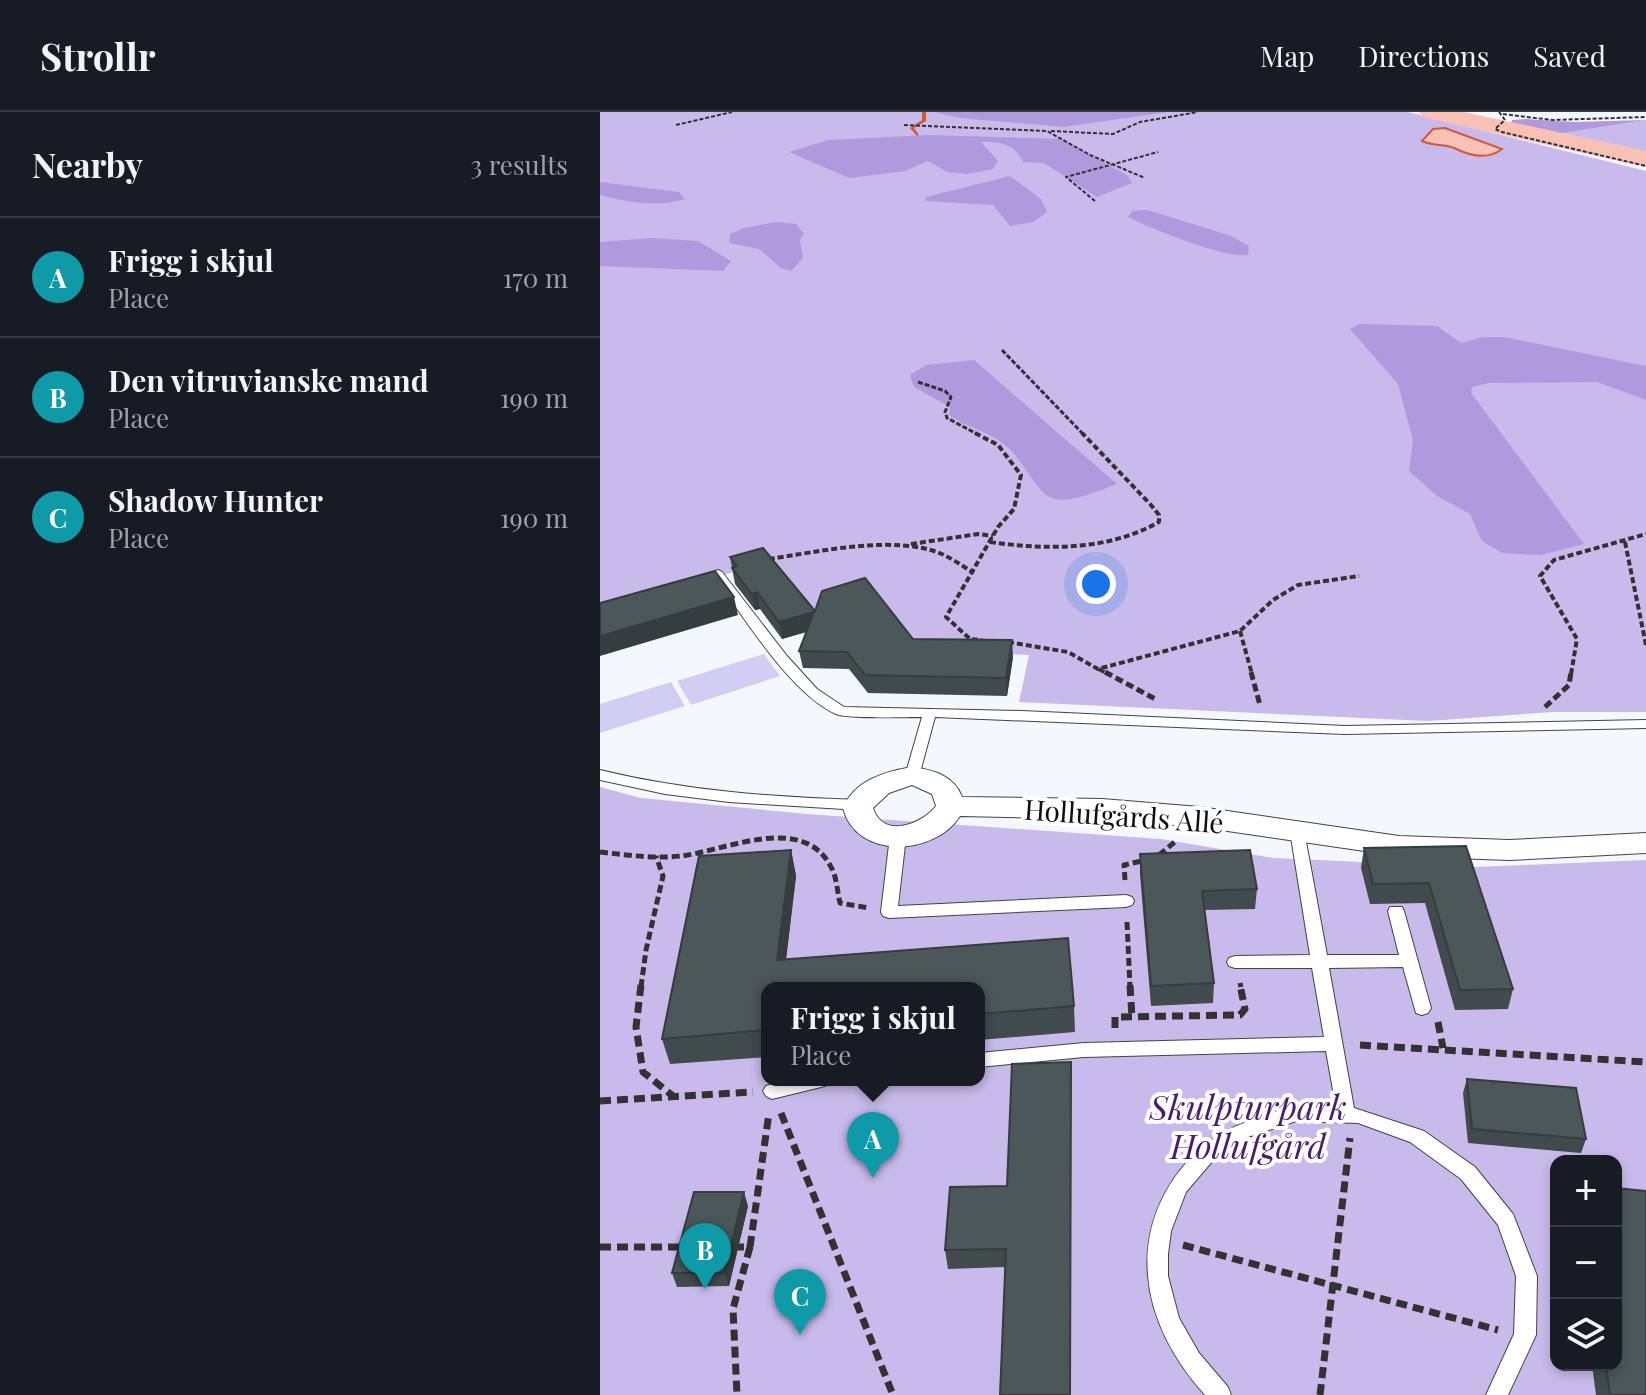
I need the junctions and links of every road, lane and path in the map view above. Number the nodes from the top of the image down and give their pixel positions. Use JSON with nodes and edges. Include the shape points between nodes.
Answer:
{"nodes":[{"id":1,"x":732,"y":112,"type":"edge"},
{"id":2,"x":1198,"y":112,"type":"edge"},
{"id":3,"x":1500,"y":113,"type":"edge"},
{"id":4,"x":1646,"y":117,"type":"edge"},
{"id":5,"x":676,"y":125,"type":"dead end"},
{"id":6,"x":904,"y":125,"type":"dead end"},
{"id":7,"x":1047,"y":131,"type":"junction"},
{"id":8,"x":1158,"y":152,"type":"dead end"},
{"id":9,"x":1112,"y":164,"type":"junction"},
{"id":10,"x":1646,"y":166,"type":"edge"},
{"id":11,"x":1145,"y":178,"type":"dead end"},
{"id":12,"x":1095,"y":201,"type":"dead end"},
{"id":13,"x":1002,"y":350,"type":"dead end"},
{"id":14,"x":918,"y":382,"type":"dead end"},
{"id":15,"x":1646,"y":534,"type":"edge"},
{"id":16,"x":992,"y":539,"type":"junction"},
{"id":17,"x":1625,"y":542,"type":"junction"},
{"id":18,"x":899,"y":546,"type":"junction"},
{"id":19,"x":974,"y":573,"type":"junction"},
{"id":20,"x":718,"y":574,"type":"joint"},
{"id":21,"x":1359,"y":576,"type":"dead end"},
{"id":22,"x":1240,"y":631,"type":"junction"},
{"id":23,"x":984,"y":640,"type":"edge"},
{"id":24,"x":998,"y":641,"type":"edge"},
{"id":25,"x":1646,"y":645,"type":"edge"},
{"id":26,"x":1098,"y":669,"type":"junction"},
{"id":27,"x":1172,"y":701,"type":"dead end"},
{"id":28,"x":1245,"y":704,"type":"dead end"},
{"id":29,"x":1260,"y":705,"type":"junction"},
{"id":30,"x":1276,"y":706,"type":"dead end"},
{"id":31,"x":1544,"y":707,"type":"junction"},
{"id":32,"x":1559,"y":707,"type":"dead end"},
{"id":33,"x":1535,"y":708,"type":"dead end"},
{"id":34,"x":930,"y":712,"type":"junction"},
{"id":35,"x":1646,"y":724,"type":"edge"},
{"id":36,"x":600,"y":775,"type":"edge"},
{"id":37,"x":912,"y":776,"type":"junction"},
{"id":38,"x":860,"y":805,"type":"junction"},
{"id":39,"x":951,"y":806,"type":"junction"},
{"id":40,"x":1186,"y":816,"type":"junction"},
{"id":41,"x":1297,"y":831,"type":"junction"},
{"id":42,"x":898,"y":836,"type":"junction"},
{"id":43,"x":1646,"y":843,"type":"edge"},
{"id":44,"x":600,"y":852,"type":"edge"},
{"id":45,"x":656,"y":856,"type":"junction"},
{"id":46,"x":1124,"y":865,"type":"dead end"},
{"id":47,"x":1126,"y":901,"type":"joint"},
{"id":48,"x":1396,"y":911,"type":"dead end"},
{"id":49,"x":889,"y":912,"type":"junction"},
{"id":50,"x":1320,"y":961,"type":"junction"},
{"id":51,"x":1409,"y":961,"type":"junction"},
{"id":52,"x":1235,"y":962,"type":"joint"},
{"id":53,"x":1422,"y":1008,"type":"dead end"},
{"id":54,"x":1132,"y":1017,"type":"junction"},
{"id":55,"x":1334,"y":1044,"type":"junction"},
{"id":56,"x":1116,"y":1049,"type":"junction"},
{"id":57,"x":985,"y":1060,"type":"edge"},
{"id":58,"x":1646,"y":1062,"type":"edge"},
{"id":59,"x":794,"y":1086,"type":"edge"},
{"id":60,"x":772,"y":1091,"type":"junction"},
{"id":61,"x":674,"y":1097,"type":"junction"},
{"id":62,"x":600,"y":1101,"type":"edge"},
{"id":63,"x":1350,"y":1114,"type":"junction"},
{"id":64,"x":1159,"y":1239,"type":"junction"},
{"id":65,"x":600,"y":1247,"type":"edge"},
{"id":66,"x":690,"y":1247,"type":"edge"},
{"id":67,"x":720,"y":1247,"type":"edge"},
{"id":68,"x":750,"y":1247,"type":"junction"},
{"id":69,"x":1332,"y":1285,"type":"junction"},
{"id":70,"x":1525,"y":1337,"type":"junction"},
{"id":71,"x":737,"y":1395,"type":"edge"},
{"id":72,"x":893,"y":1395,"type":"edge"},
{"id":73,"x":1220,"y":1395,"type":"edge"},
{"id":74,"x":1320,"y":1395,"type":"edge"},
{"id":75,"x":1497,"y":1395,"type":"edge"}],
"edges":[{"from":1,"to":5,"type":"path"},
{"from":2,"to":7,"type":"path","via":[[1140,122],[1113,134]]},
{"from":3,"to":4,"type":"path","via":[[1552,120]]},
{"from":3,"to":10,"type":"path","via":[[1503,123],[1495,127],[1502,132]]},
{"from":6,"to":7,"type":"path"},
{"from":7,"to":9,"type":"path"},
{"from":8,"to":9,"type":"path"},
{"from":9,"to":11,"type":"path"},
{"from":9,"to":12,"type":"path","via":[[1066,177]]},
{"from":13,"to":16,"type":"path","via":[[1151,505],[1159,522],[1061,551],[1030,550]]},
{"from":14,"to":16,"type":"path","via":[[945,391],[951,397],[947,418],[998,445],[1021,475],[1014,509]]},
{"from":15,"to":17,"type":"path"},
{"from":16,"to":18,"type":"path","via":[[978,534]]},
{"from":16,"to":19,"type":"path"},
{"from":17,"to":25,"type":"path"},
{"from":17,"to":31,"type":"path","via":[[1554,560],[1540,576],[1577,639],[1569,685]]},
{"from":18,"to":19,"type":"path","via":[[940,553]]},
{"from":18,"to":20,"type":"path","via":[[781,555]]},
{"from":19,"to":23,"type":"path","via":[[946,617],[970,639]]},
{"from":20,"to":34,"type":"lane","via":[[782,659],[812,692],[841,711]]},
{"from":21,"to":22,"type":"path","via":[[1298,585]]},
{"from":22,"to":26,"type":"path"},
{"from":22,"to":29,"type":"path"},
{"from":24,"to":26,"type":"path","via":[[1068,652]]},
{"from":26,"to":27,"type":"path","via":[[1157,701]]},
{"from":28,"to":29,"type":"path"},
{"from":29,"to":30,"type":"path"},
{"from":31,"to":32,"type":"path"},
{"from":31,"to":33,"type":"path"},
{"from":34,"to":35,"type":"lane","via":[[1345,730]]},
{"from":34,"to":37,"type":"lane"},
{"from":36,"to":38,"type":"lane","via":[[648,788],[742,801]]},
{"from":37,"to":38,"type":"street","via":[[878,784]]},
{"from":37,"to":39,"type":"street","via":[[937,782]]},
{"from":38,"to":42,"type":"street","via":[[868,826]]},
{"from":39,"to":40,"type":"street","name":"Hollufgårds Allé"},
{"from":39,"to":42,"type":"street","via":[[939,824]]},
{"from":40,"to":41,"type":"street","name":"Hollufgårds Allé"},
{"from":40,"to":46,"type":"path","via":[[1175,843],[1154,858]]},
{"from":41,"to":43,"type":"street","name":"Hollufgårds Allé","via":[[1399,846],[1509,850]]},
{"from":41,"to":50,"type":"lane"},
{"from":42,"to":49,"type":"lane"},
{"from":44,"to":45,"type":"path"},
{"from":45,"to":49,"type":"path","via":[[682,856],[770,837],[800,840],[819,849],[831,865],[840,903]]},
{"from":45,"to":61,"type":"path","via":[[663,876],[636,1027],[643,1072]]},
{"from":47,"to":49,"type":"lane"},
{"from":47,"to":54,"type":"path"},
{"from":48,"to":51,"type":"lane"},
{"from":50,"to":51,"type":"lane"},
{"from":50,"to":52,"type":"lane"},
{"from":50,"to":55,"type":"lane"},
{"from":51,"to":53,"type":"lane"},
{"from":52,"to":54,"type":"path","via":[[1245,1009],[1240,1015]]},
{"from":54,"to":56,"type":"path","via":[[1115,1017]]},
{"from":55,"to":56,"type":"lane"},
{"from":55,"to":58,"type":"path"},
{"from":55,"to":63,"type":"lane"},
{"from":56,"to":57,"type":"lane"},
{"from":59,"to":60,"type":"lane"},
{"from":60,"to":61,"type":"path"},
{"from":60,"to":68,"type":"path"},
{"from":60,"to":72,"type":"path"},
{"from":61,"to":62,"type":"path"},
{"from":63,"to":64,"type":"lane","via":[[1282,1116],[1225,1139],[1189,1171],[1175,1192]]},
{"from":63,"to":69,"type":"path"},
{"from":63,"to":70,"type":"lane","via":[[1423,1139],[1468,1171],[1487,1192],[1516,1239],[1524,1264],[1529,1291]]},
{"from":64,"to":69,"type":"path"},
{"from":64,"to":73,"type":"lane","via":[[1159,1278],[1168,1319],[1197,1371]]},
{"from":65,"to":66,"type":"path"},
{"from":67,"to":68,"type":"path"},
{"from":68,"to":71,"type":"path","via":[[733,1309]]},
{"from":69,"to":70,"type":"path"},
{"from":69,"to":74,"type":"path"},
{"from":70,"to":75,"type":"lane"}]}
